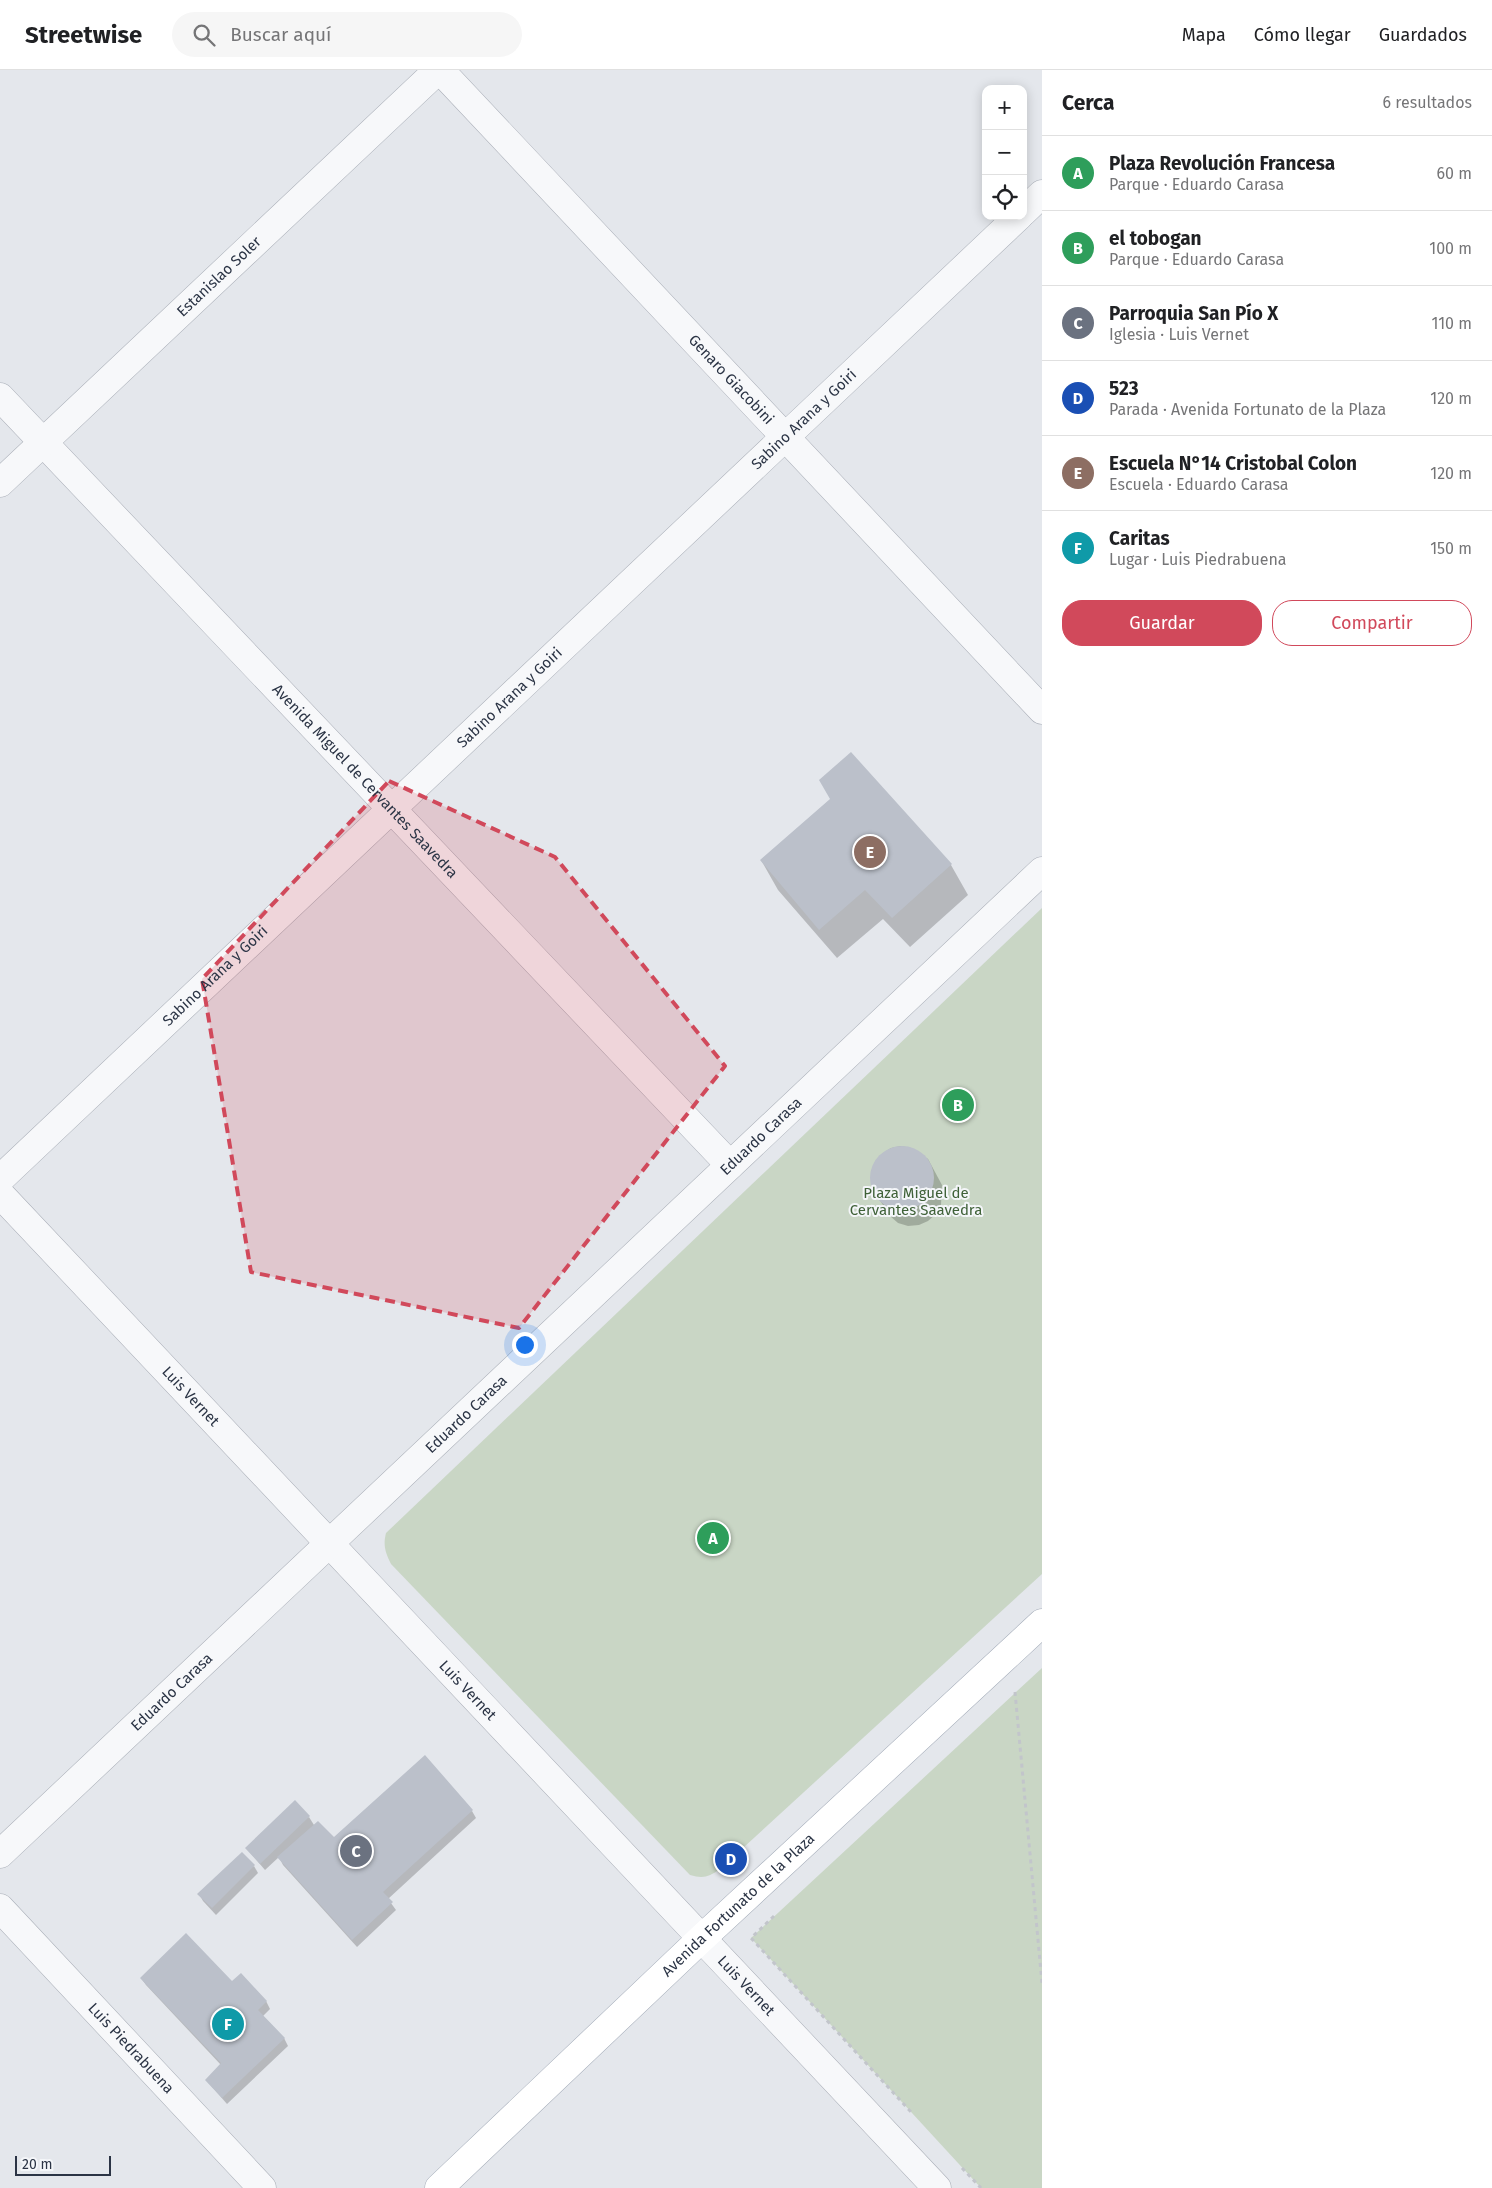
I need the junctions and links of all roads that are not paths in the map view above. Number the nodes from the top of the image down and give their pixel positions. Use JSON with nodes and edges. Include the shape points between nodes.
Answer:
{"nodes":[{"id":1,"x":439,"y":70,"type":"edge"},
{"id":2,"x":1042,"y":194,"type":"edge"},
{"id":3,"x":1027,"y":208,"type":"edge"},
{"id":4,"x":1015,"y":220,"type":"edge"},
{"id":5,"x":0,"y":397,"type":"edge"},
{"id":6,"x":785,"y":437,"type":"junction"},
{"id":7,"x":43,"y":442,"type":"junction"},
{"id":8,"x":0,"y":483,"type":"edge"},
{"id":9,"x":1042,"y":710,"type":"edge"},
{"id":10,"x":392,"y":808,"type":"junction"},
{"id":11,"x":1042,"y":871,"type":"edge"},
{"id":12,"x":730,"y":1165,"type":"junction"},
{"id":13,"x":0,"y":1179,"type":"edge"},
{"id":14,"x":0,"y":1194,"type":"edge"},
{"id":15,"x":329,"y":1543,"type":"junction"},
{"id":16,"x":1042,"y":1623,"type":"edge"},
{"id":17,"x":0,"y":1854,"type":"edge"},
{"id":18,"x":0,"y":1908,"type":"edge"},
{"id":19,"x":701,"y":1939,"type":"junction"},
{"id":20,"x":262,"y":2188,"type":"edge"},
{"id":21,"x":439,"y":2188,"type":"edge"},
{"id":22,"x":937,"y":2188,"type":"edge"}],
"edges":[{"from":1,"to":6,"type":"street","name":"Genaro Giacobini"},
{"from":1,"to":7,"type":"street","name":"Estanislao Soler"},
{"from":2,"to":3,"type":"street"},
{"from":4,"to":6,"type":"street","name":"Sabino Arana y Goiri"},
{"from":5,"to":7,"type":"street","name":"Avenida Miguel de Cervantes Saavedra"},
{"from":6,"to":9,"type":"street","name":"Genaro Giacobini"},
{"from":6,"to":10,"type":"street","name":"Sabino Arana y Goiri"},
{"from":7,"to":8,"type":"street","name":"Estanislao Soler"},
{"from":7,"to":10,"type":"street","name":"Avenida Miguel de Cervantes Saavedra"},
{"from":10,"to":12,"type":"street","name":"Avenida Miguel de Cervantes Saavedra"},
{"from":10,"to":13,"type":"street","name":"Sabino Arana y Goiri"},
{"from":11,"to":12,"type":"street","name":"Eduardo Carasa"},
{"from":12,"to":15,"type":"street","name":"Eduardo Carasa"},
{"from":14,"to":15,"type":"street","name":"Luis Vernet"},
{"from":15,"to":17,"type":"street","name":"Eduardo Carasa"},
{"from":15,"to":19,"type":"street","name":"Luis Vernet"},
{"from":16,"to":19,"type":"main road","name":"Avenida Fortunato de la Plaza"},
{"from":18,"to":20,"type":"street","name":"Luis Piedrabuena"},
{"from":19,"to":21,"type":"main road","name":"Avenida Fortunato de la Plaza"},
{"from":19,"to":22,"type":"street","name":"Luis Vernet"}]}
